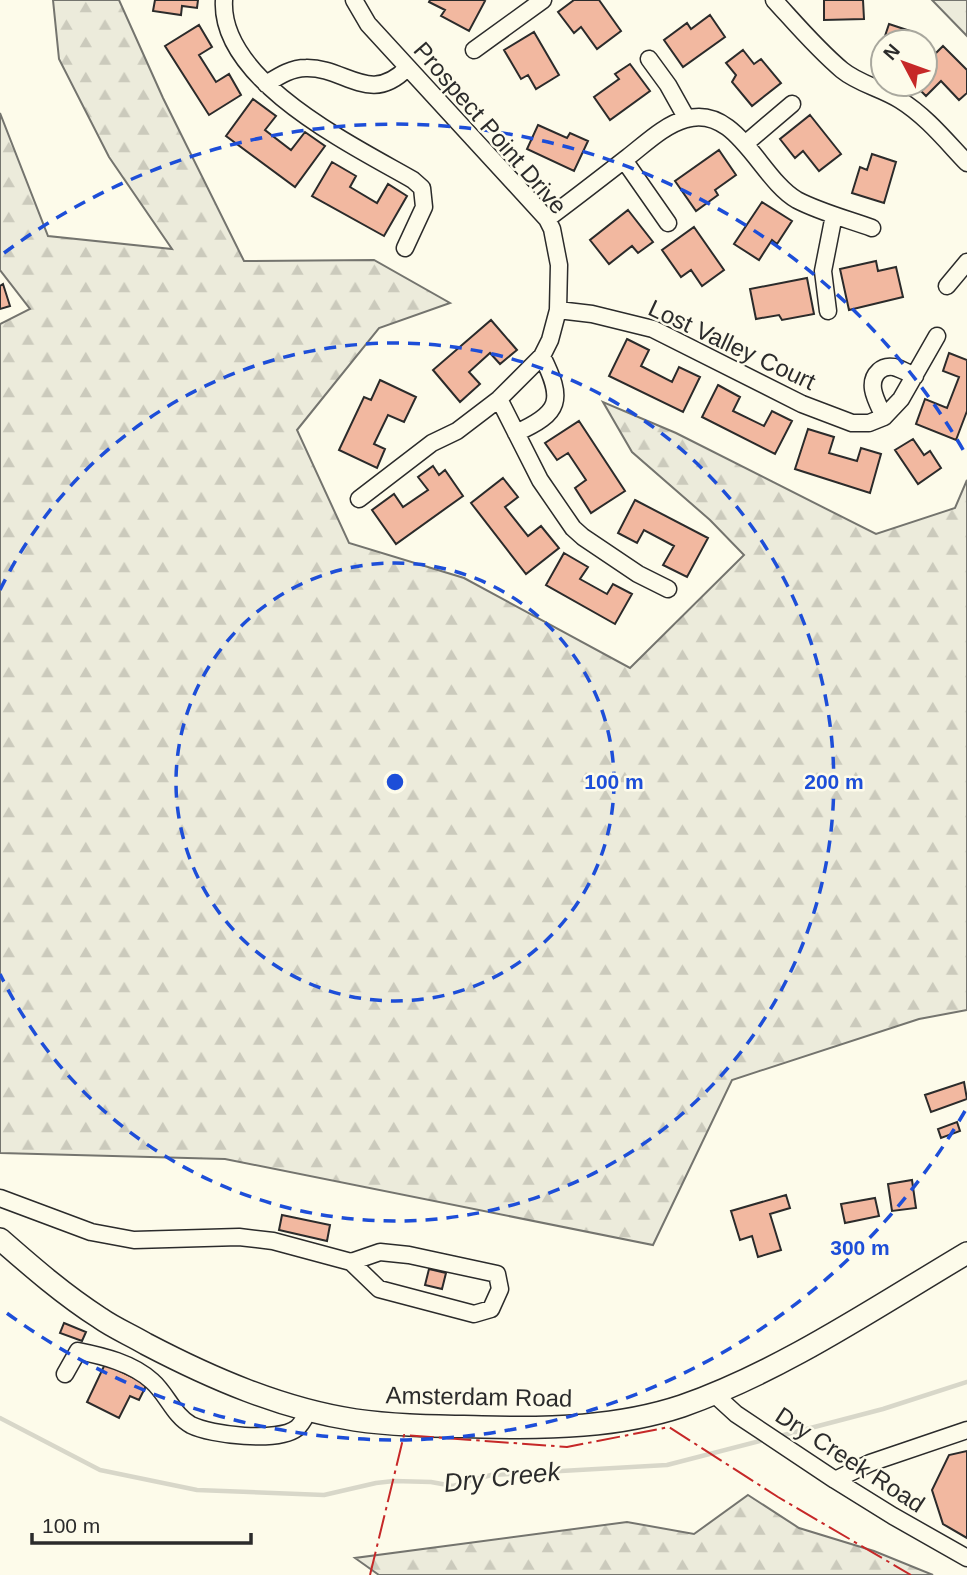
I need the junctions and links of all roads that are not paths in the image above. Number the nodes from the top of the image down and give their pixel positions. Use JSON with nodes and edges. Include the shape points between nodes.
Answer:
{"nodes":[{"id":1,"x":224,"y":0,"type":"edge"},
{"id":2,"x":354,"y":0,"type":"edge"},
{"id":3,"x":543,"y":0,"type":"edge"},
{"id":4,"x":774,"y":0,"type":"edge"},
{"id":5,"x":474,"y":50,"type":"dead end"},
{"id":6,"x":649,"y":59,"type":"dead end"},
{"id":7,"x":407,"y":68,"type":"junction"},
{"id":8,"x":266,"y":84,"type":"junction"},
{"id":9,"x":792,"y":104,"type":"dead end"},
{"id":10,"x":687,"y":119,"type":"junction"},
{"id":11,"x":746,"y":144,"type":"junction"},
{"id":12,"x":624,"y":160,"type":"junction"},
{"id":13,"x":967,"y":163,"type":"edge"},
{"id":14,"x":834,"y":215,"type":"junction"},
{"id":15,"x":547,"y":219,"type":"junction"},
{"id":16,"x":668,"y":223,"type":"dead end"},
{"id":17,"x":872,"y":228,"type":"dead end"},
{"id":18,"x":405,"y":248,"type":"dead end"},
{"id":19,"x":967,"y":262,"type":"edge"},
{"id":20,"x":947,"y":286,"type":"dead end"},
{"id":21,"x":558,"y":310,"type":"junction"},
{"id":22,"x":828,"y":311,"type":"dead end"},
{"id":23,"x":937,"y":336,"type":"dead end"},
{"id":24,"x":542,"y":356,"type":"junction"},
{"id":25,"x":915,"y":376,"type":"junction"},
{"id":26,"x":499,"y":399,"type":"junction"},
{"id":27,"x":884,"y":417,"type":"junction"},
{"id":28,"x":516,"y":433,"type":"junction"},
{"id":29,"x":359,"y":499,"type":"dead end"},
{"id":30,"x":668,"y":589,"type":"dead end"},
{"id":31,"x":0,"y":1198,"type":"edge"},
{"id":32,"x":0,"y":1239,"type":"edge"},
{"id":33,"x":967,"y":1253,"type":"edge"},
{"id":34,"x":352,"y":1262,"type":"junction"},
{"id":35,"x":65,"y":1374,"type":"dead end"},
{"id":36,"x":713,"y":1394,"type":"junction"},
{"id":37,"x":309,"y":1410,"type":"junction"},
{"id":38,"x":967,"y":1430,"type":"edge"},
{"id":39,"x":835,"y":1480,"type":"junction"},
{"id":40,"x":967,"y":1558,"type":"edge"}],
"edges":[{"from":1,"to":8,"type":"street","via":[[234,41]]},
{"from":2,"to":7,"type":"street","name":"Prospect Point Drive","via":[[368,24]]},
{"from":3,"to":5,"type":"street"},
{"from":4,"to":13,"type":"street","via":[[843,71],[913,109]]},
{"from":6,"to":10,"type":"street"},
{"from":7,"to":8,"type":"street","via":[[380,85],[312,68],[287,71]]},
{"from":7,"to":15,"type":"street","name":"Prospect Point Drive"},
{"from":8,"to":18,"type":"street","via":[[319,125],[422,188],[424,207]]},
{"from":9,"to":11,"type":"street"},
{"from":10,"to":11,"type":"street","via":[[701,117],[723,124]]},
{"from":10,"to":12,"type":"street"},
{"from":11,"to":14,"type":"street","via":[[796,200]]},
{"from":12,"to":15,"type":"street"},
{"from":12,"to":16,"type":"street"},
{"from":14,"to":17,"type":"street"},
{"from":14,"to":22,"type":"street","via":[[822,271]]},
{"from":15,"to":21,"type":"street","name":"Prospect Point Drive","via":[[559,265]]},
{"from":19,"to":20,"type":"street"},
{"from":21,"to":24,"type":"street","name":"Prospect Point Drive"},
{"from":21,"to":27,"type":"street","name":"Lost Valley Court","via":[[653,329],[802,404],[852,423]]},
{"from":23,"to":25,"type":"street"},
{"from":24,"to":26,"type":"street","name":"Prospect Point Drive"},
{"from":24,"to":28,"type":"street","via":[[554,380],[554,403],[540,422]]},
{"from":25,"to":27,"type":"street"},
{"from":25,"to":27,"type":"street","via":[[893,366],[877,372],[873,389]]},
{"from":26,"to":28,"type":"street"},
{"from":26,"to":29,"type":"street","name":"Prospect Point Drive"},
{"from":28,"to":30,"type":"street","via":[[540,480],[573,528],[638,574]]},
{"from":31,"to":34,"type":"street","via":[[91,1231],[134,1240],[239,1237]]},
{"from":32,"to":37,"type":"main road","name":"Amsterdam Road","via":[[103,1321],[232,1385]]},
{"from":33,"to":36,"type":"main road","name":"Amsterdam Road","via":[[819,1340]]},
{"from":34,"to":34,"type":"street","via":[[379,1289],[474,1314],[491,1310],[500,1289],[497,1274],[409,1255],[380,1252]]},
{"from":35,"to":37,"type":"street","via":[[78,1351],[108,1357],[152,1381],[182,1419],[221,1432],[279,1436],[297,1428]]},
{"from":36,"to":37,"type":"main road","name":"Amsterdam Road","via":[[648,1415],[571,1426],[389,1424]]},
{"from":36,"to":39,"type":"street","name":"Dry Creek Road"},
{"from":38,"to":39,"type":"street"},
{"from":39,"to":40,"type":"street","name":"Dry Creek Road"}]}
